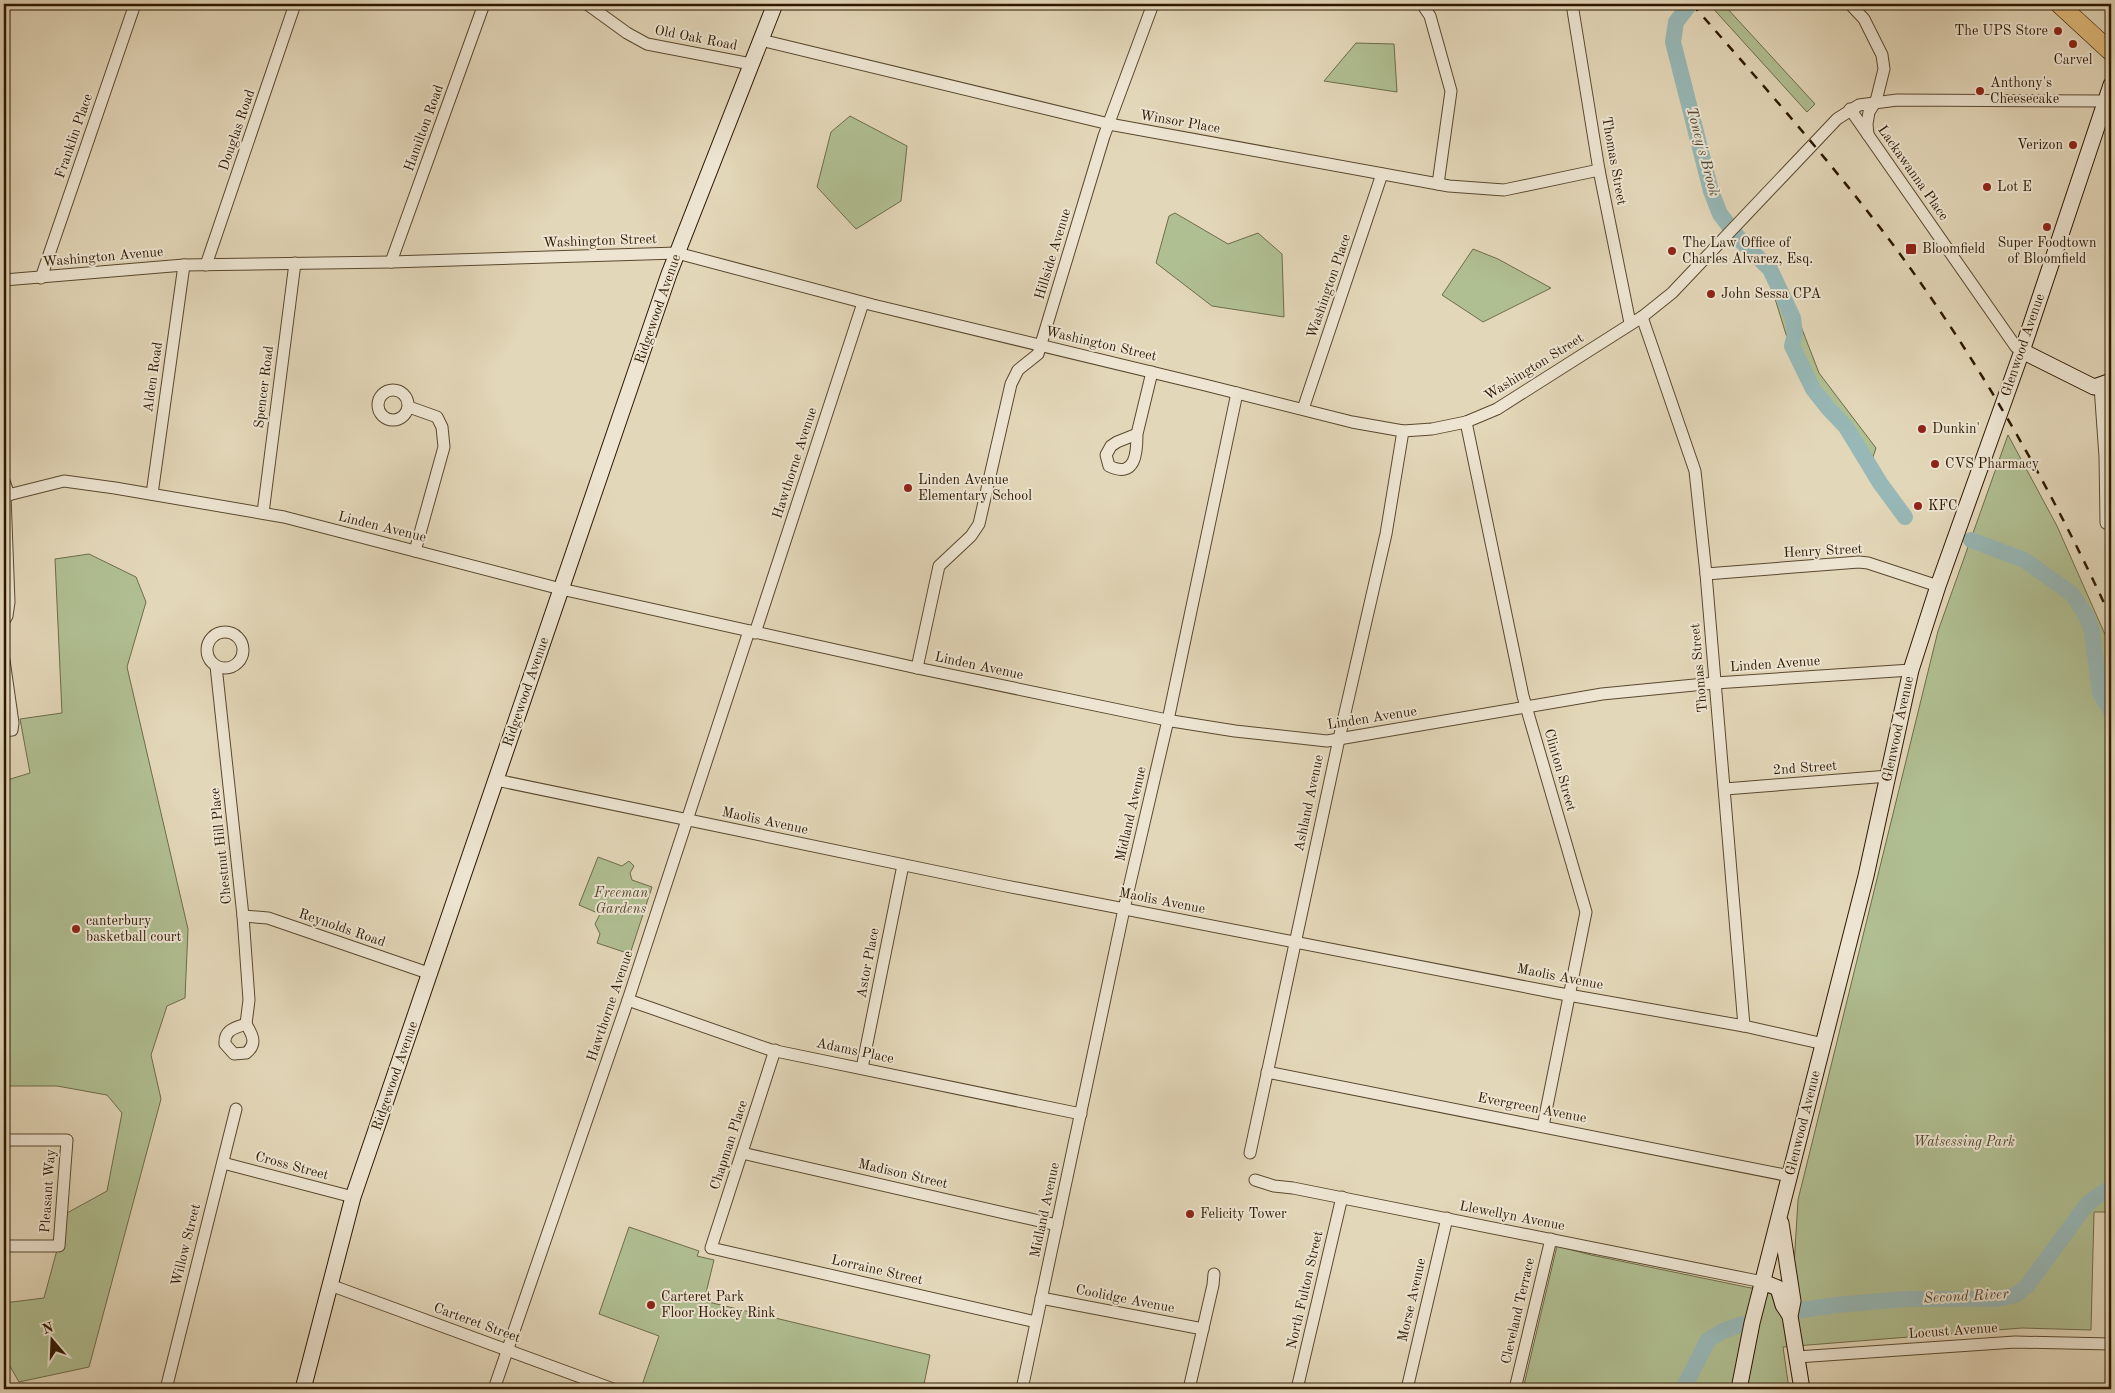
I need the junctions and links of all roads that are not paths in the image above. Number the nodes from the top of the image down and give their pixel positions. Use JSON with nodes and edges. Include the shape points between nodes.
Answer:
{"nodes":[{"id":1,"x":135,"y":4,"type":"edge"},
{"id":2,"x":295,"y":4,"type":"edge"},
{"id":3,"x":484,"y":4,"type":"edge"},
{"id":4,"x":587,"y":4,"type":"edge"},
{"id":5,"x":775,"y":4,"type":"edge"},
{"id":6,"x":1153,"y":4,"type":"edge"},
{"id":7,"x":1422,"y":4,"type":"edge"},
{"id":8,"x":1572,"y":4,"type":"edge"},
{"id":9,"x":1850,"y":4,"type":"edge"},
{"id":10,"x":2059,"y":4,"type":"edge"},
{"id":11,"x":761,"y":40,"type":"junction"},
{"id":12,"x":2111,"y":52,"type":"edge"},
{"id":13,"x":751,"y":64,"type":"junction"},
{"id":14,"x":2111,"y":85,"type":"edge"},
{"id":15,"x":1876,"y":101,"type":"junction"},
{"id":16,"x":2105,"y":101,"type":"junction"},
{"id":17,"x":1850,"y":109,"type":"junction"},
{"id":18,"x":1109,"y":124,"type":"junction"},
{"id":19,"x":1868,"y":136,"type":"junction"},
{"id":20,"x":1599,"y":170,"type":"junction"},
{"id":21,"x":1382,"y":174,"type":"junction"},
{"id":22,"x":1438,"y":184,"type":"junction"},
{"id":23,"x":677,"y":253,"type":"junction"},
{"id":24,"x":391,"y":262,"type":"junction"},
{"id":25,"x":184,"y":264,"type":"junction"},
{"id":26,"x":295,"y":264,"type":"junction"},
{"id":27,"x":206,"y":265,"type":"junction"},
{"id":28,"x":41,"y":278,"type":"junction"},
{"id":29,"x":4,"y":280,"type":"edge"},
{"id":30,"x":863,"y":303,"type":"junction"},
{"id":31,"x":1642,"y":317,"type":"junction"},
{"id":32,"x":1630,"y":323,"type":"junction"},
{"id":33,"x":1041,"y":346,"type":"junction"},
{"id":34,"x":2022,"y":351,"type":"junction"},
{"id":35,"x":1152,"y":372,"type":"junction"},
{"id":36,"x":2106,"y":383,"type":"edge"},
{"id":37,"x":1238,"y":393,"type":"junction"},
{"id":38,"x":409,"y":407,"type":"dead end"},
{"id":39,"x":1304,"y":409,"type":"junction"},
{"id":40,"x":1466,"y":422,"type":"junction"},
{"id":41,"x":1403,"y":430,"type":"junction"},
{"id":42,"x":1137,"y":434,"type":"dead end"},
{"id":43,"x":4,"y":481,"type":"edge"},
{"id":44,"x":152,"y":494,"type":"junction"},
{"id":45,"x":6,"y":495,"type":"edge"},
{"id":46,"x":263,"y":513,"type":"junction"},
{"id":47,"x":2106,"y":523,"type":"dead end"},
{"id":48,"x":415,"y":551,"type":"junction"},
{"id":49,"x":1706,"y":574,"type":"junction"},
{"id":50,"x":1938,"y":586,"type":"junction"},
{"id":51,"x":561,"y":589,"type":"junction"},
{"id":52,"x":4,"y":621,"type":"edge"},
{"id":53,"x":752,"y":632,"type":"junction"},
{"id":54,"x":4,"y":660,"type":"edge"},
{"id":55,"x":216,"y":666,"type":"dead end"},
{"id":56,"x":917,"y":668,"type":"junction"},
{"id":57,"x":1911,"y":670,"type":"junction"},
{"id":58,"x":1715,"y":683,"type":"junction"},
{"id":59,"x":1526,"y":707,"type":"junction"},
{"id":60,"x":1168,"y":720,"type":"junction"},
{"id":61,"x":8,"y":730,"type":"edge"},
{"id":62,"x":1339,"y":739,"type":"junction"},
{"id":63,"x":1889,"y":776,"type":"junction"},
{"id":64,"x":496,"y":780,"type":"junction"},
{"id":65,"x":1725,"y":789,"type":"junction"},
{"id":66,"x":687,"y":820,"type":"junction"},
{"id":67,"x":903,"y":865,"type":"junction"},
{"id":68,"x":1124,"y":909,"type":"junction"},
{"id":69,"x":244,"y":916,"type":"junction"},
{"id":70,"x":1295,"y":942,"type":"junction"},
{"id":71,"x":430,"y":974,"type":"junction"},
{"id":72,"x":1568,"y":995,"type":"junction"},
{"id":73,"x":628,"y":1000,"type":"junction"},
{"id":74,"x":246,"y":1024,"type":"dead end"},
{"id":75,"x":1744,"y":1026,"type":"junction"},
{"id":76,"x":1824,"y":1044,"type":"junction"},
{"id":77,"x":775,"y":1050,"type":"junction"},
{"id":78,"x":862,"y":1068,"type":"junction"},
{"id":79,"x":1267,"y":1072,"type":"junction"},
{"id":80,"x":236,"y":1109,"type":"dead end"},
{"id":81,"x":1081,"y":1114,"type":"junction"},
{"id":82,"x":1543,"y":1126,"type":"junction"},
{"id":83,"x":4,"y":1140,"type":"edge"},
{"id":84,"x":742,"y":1153,"type":"junction"},
{"id":85,"x":1250,"y":1153,"type":"dead end"},
{"id":86,"x":222,"y":1163,"type":"junction"},
{"id":87,"x":1790,"y":1176,"type":"junction"},
{"id":88,"x":1256,"y":1180,"type":"dead end"},
{"id":89,"x":353,"y":1198,"type":"junction"},
{"id":90,"x":1342,"y":1198,"type":"junction"},
{"id":91,"x":1780,"y":1214,"type":"junction"},
{"id":92,"x":1447,"y":1218,"type":"junction"},
{"id":93,"x":1057,"y":1225,"type":"junction"},
{"id":94,"x":1551,"y":1239,"type":"junction"},
{"id":95,"x":4,"y":1246,"type":"edge"},
{"id":96,"x":711,"y":1248,"type":"joint"},
{"id":97,"x":1214,"y":1274,"type":"dead end"},
{"id":98,"x":1763,"y":1282,"type":"junction"},
{"id":99,"x":330,"y":1285,"type":"junction"},
{"id":100,"x":1042,"y":1298,"type":"junction"},
{"id":101,"x":1790,"y":1316,"type":"junction"},
{"id":102,"x":1036,"y":1322,"type":"junction"},
{"id":103,"x":1203,"y":1329,"type":"junction"},
{"id":104,"x":2111,"y":1344,"type":"edge"},
{"id":105,"x":508,"y":1350,"type":"junction"},
{"id":106,"x":1797,"y":1357,"type":"junction"},
{"id":107,"x":166,"y":1389,"type":"edge"},
{"id":108,"x":303,"y":1389,"type":"edge"},
{"id":109,"x":494,"y":1389,"type":"edge"},
{"id":110,"x":613,"y":1389,"type":"edge"},
{"id":111,"x":1022,"y":1389,"type":"edge"},
{"id":112,"x":1189,"y":1389,"type":"edge"},
{"id":113,"x":1298,"y":1389,"type":"edge"},
{"id":114,"x":1407,"y":1389,"type":"edge"},
{"id":115,"x":1515,"y":1389,"type":"edge"},
{"id":116,"x":1739,"y":1389,"type":"edge"},
{"id":117,"x":1802,"y":1389,"type":"edge"}],
"edges":[{"from":1,"to":28,"type":"street","name":"Franklin Place"},
{"from":2,"to":27,"type":"street","name":"Douglas Road"},
{"from":3,"to":24,"type":"street","name":"Hamilton Road"},
{"from":4,"to":13,"type":"street","name":"Old Oak Road","via":[[647,44]]},
{"from":5,"to":11,"type":"street","name":"Ridgewood Avenue"},
{"from":6,"to":18,"type":"street","name":"Hillside Avenue"},
{"from":7,"to":22,"type":"street","via":[[1430,16],[1451,91]]},
{"from":8,"to":20,"type":"street","name":"Thomas Street"},
{"from":9,"to":15,"type":"street","via":[[1864,19],[1882,54],[1884,69]]},
{"from":10,"to":12,"type":"main road"},
{"from":11,"to":13,"type":"street","name":"Ridgewood Avenue"},
{"from":11,"to":18,"type":"street","name":"Winsor Place"},
{"from":13,"to":23,"type":"street","name":"Ridgewood Avenue"},
{"from":14,"to":16,"type":"street","name":"Glenwood Avenue"},
{"from":15,"to":16,"type":"street","name":"Washington Street"},
{"from":15,"to":17,"type":"street","name":"Washington Street"},
{"from":15,"to":19,"type":"street","via":[[1869,112]]},
{"from":16,"to":34,"type":"street","name":"Glenwood Avenue"},
{"from":17,"to":19,"type":"street","name":"Lackawanna Place"},
{"from":17,"to":31,"type":"street","name":"Washington Street","via":[[1672,292]]},
{"from":18,"to":21,"type":"street","name":"Winsor Place"},
{"from":18,"to":33,"type":"street","name":"Hillside Avenue"},
{"from":19,"to":34,"type":"street","name":"Lackawanna Place","via":[[2016,347]]},
{"from":20,"to":22,"type":"street","name":"Winsor Place","via":[[1504,190]]},
{"from":20,"to":32,"type":"street","name":"Thomas Street"},
{"from":21,"to":22,"type":"street","name":"Winsor Place"},
{"from":21,"to":39,"type":"street","name":"Washington Place"},
{"from":23,"to":24,"type":"street","name":"Washington Street"},
{"from":23,"to":30,"type":"street","name":"Washington Street"},
{"from":23,"to":51,"type":"street","name":"Ridgewood Avenue"},
{"from":24,"to":26,"type":"street","name":"Washington Street"},
{"from":25,"to":27,"type":"street","name":"Washington Avenue"},
{"from":25,"to":28,"type":"street","name":"Washington Avenue"},
{"from":25,"to":44,"type":"street","name":"Alden Road"},
{"from":26,"to":27,"type":"street","name":"Washington Street"},
{"from":26,"to":46,"type":"street","name":"Spencer Road"},
{"from":28,"to":29,"type":"street","name":"Washington Avenue"},
{"from":30,"to":33,"type":"street","name":"Washington Street"},
{"from":30,"to":53,"type":"street","name":"Hawthorne Avenue"},
{"from":31,"to":32,"type":"street","name":"Washington Street"},
{"from":31,"to":49,"type":"street","name":"Thomas Street","via":[[1695,471]]},
{"from":32,"to":40,"type":"street","name":"Washington Street","via":[[1497,409]]},
{"from":33,"to":35,"type":"street","name":"Washington Street"},
{"from":33,"to":56,"type":"street","name":"Hillside Avenue","via":[[1038,354],[1018,370],[1011,384],[979,524],[939,566]]},
{"from":34,"to":36,"type":"street","via":[[2094,387]]},
{"from":34,"to":50,"type":"street","name":"Glenwood Avenue"},
{"from":35,"to":37,"type":"street","name":"Washington Street"},
{"from":35,"to":42,"type":"street"},
{"from":36,"to":47,"type":"street"},
{"from":37,"to":39,"type":"street","name":"Washington Street"},
{"from":37,"to":60,"type":"street","name":"Midland Avenue"},
{"from":38,"to":48,"type":"street","via":[[437,417],[442,427],[444,447]]},
{"from":39,"to":41,"type":"street","name":"Washington Street","via":[[1352,422]]},
{"from":40,"to":41,"type":"street","name":"Washington Street","via":[[1432,429]]},
{"from":40,"to":59,"type":"street","name":"Clinton Street"},
{"from":41,"to":62,"type":"street","name":"Ashland Avenue","via":[[1386,534]]},
{"from":43,"to":45,"type":"street"},
{"from":44,"to":45,"type":"street","name":"Linden Avenue","via":[[64,482]]},
{"from":44,"to":46,"type":"street","name":"Linden Avenue"},
{"from":45,"to":52,"type":"street","via":[[9,602]]},
{"from":46,"to":48,"type":"street","name":"Linden Avenue"},
{"from":48,"to":51,"type":"street","name":"Linden Avenue"},
{"from":49,"to":50,"type":"street","name":"Henry Street","via":[[1868,562]]},
{"from":49,"to":58,"type":"street","name":"Thomas Street"},
{"from":50,"to":57,"type":"street","name":"Glenwood Avenue"},
{"from":51,"to":53,"type":"street","name":"Linden Avenue"},
{"from":51,"to":64,"type":"street","name":"Ridgewood Avenue"},
{"from":53,"to":56,"type":"street","name":"Linden Avenue"},
{"from":53,"to":66,"type":"street","name":"Hawthorne Avenue"},
{"from":54,"to":61,"type":"street","via":[[13,723]]},
{"from":55,"to":69,"type":"street","name":"Chestnut Hill Place"},
{"from":56,"to":60,"type":"street","name":"Linden Avenue"},
{"from":57,"to":58,"type":"street","name":"Linden Avenue"},
{"from":57,"to":63,"type":"street","name":"Glenwood Avenue"},
{"from":58,"to":59,"type":"street","name":"Linden Avenue","via":[[1602,694]]},
{"from":58,"to":65,"type":"street","name":"Thomas Street"},
{"from":59,"to":62,"type":"street","name":"Linden Avenue"},
{"from":59,"to":72,"type":"street","name":"Clinton Street","via":[[1586,912]]},
{"from":60,"to":62,"type":"street","name":"Linden Avenue","via":[[1236,731],[1327,741]]},
{"from":60,"to":68,"type":"street","name":"Midland Avenue"},
{"from":62,"to":70,"type":"street","name":"Ashland Avenue"},
{"from":63,"to":65,"type":"street","name":"2nd Street"},
{"from":63,"to":76,"type":"street","name":"Glenwood Avenue"},
{"from":64,"to":66,"type":"street","name":"Maolis Avenue"},
{"from":64,"to":71,"type":"street","name":"Ridgewood Avenue"},
{"from":65,"to":75,"type":"street","name":"Thomas Street"},
{"from":66,"to":67,"type":"street","name":"Maolis Avenue"},
{"from":66,"to":73,"type":"street","name":"Hawthorne Avenue"},
{"from":67,"to":68,"type":"street","name":"Maolis Avenue"},
{"from":67,"to":78,"type":"street","name":"Astor Place"},
{"from":68,"to":70,"type":"street","name":"Maolis Avenue"},
{"from":68,"to":81,"type":"street","name":"Midland Avenue"},
{"from":69,"to":71,"type":"street","name":"Reynolds Road","via":[[268,918]]},
{"from":69,"to":74,"type":"street","name":"Chestnut Hill Place","via":[[249,1000]]},
{"from":70,"to":72,"type":"street","name":"Maolis Avenue"},
{"from":70,"to":79,"type":"street","name":"Ashland Avenue"},
{"from":71,"to":89,"type":"street","name":"Ridgewood Avenue"},
{"from":72,"to":75,"type":"street","name":"Maolis Avenue"},
{"from":72,"to":82,"type":"street","name":"Clinton Street"},
{"from":73,"to":77,"type":"street","name":"Adams Place"},
{"from":73,"to":105,"type":"street","name":"Hawthorne Avenue"},
{"from":75,"to":76,"type":"street","name":"Maolis Avenue"},
{"from":76,"to":87,"type":"street","name":"Glenwood Avenue"},
{"from":77,"to":78,"type":"street","name":"Adams Place"},
{"from":77,"to":84,"type":"street","name":"Chapman Place"},
{"from":78,"to":81,"type":"street","name":"Adams Place"},
{"from":79,"to":82,"type":"street","name":"Evergreen Avenue"},
{"from":79,"to":85,"type":"street","name":"Ashland Avenue"},
{"from":80,"to":86,"type":"street","name":"Willow Street"},
{"from":81,"to":93,"type":"street","name":"Midland Avenue"},
{"from":82,"to":87,"type":"street","name":"Evergreen Avenue"},
{"from":83,"to":95,"type":"street","name":"Pleasant Way","via":[[67,1140],[59,1246]]},
{"from":84,"to":93,"type":"street","name":"Madison Street"},
{"from":84,"to":96,"type":"street","name":"Chapman Place"},
{"from":86,"to":89,"type":"street","name":"Cross Street"},
{"from":86,"to":107,"type":"street","name":"Willow Street"},
{"from":87,"to":91,"type":"street","name":"Glenwood Avenue"},
{"from":88,"to":90,"type":"street","name":"Llewellyn Avenue"},
{"from":89,"to":99,"type":"street","name":"Ridgewood Avenue"},
{"from":90,"to":92,"type":"street","name":"Llewellyn Avenue"},
{"from":90,"to":113,"type":"street","name":"North Fulton Street"},
{"from":91,"to":98,"type":"street","name":"Glenwood Avenue"},
{"from":91,"to":101,"type":"street","via":[[1793,1301]]},
{"from":92,"to":94,"type":"street","name":"Llewellyn Avenue"},
{"from":92,"to":114,"type":"street","name":"Morse Avenue"},
{"from":93,"to":100,"type":"street","name":"Midland Avenue"},
{"from":94,"to":98,"type":"street","name":"Llewellyn Avenue"},
{"from":94,"to":115,"type":"street","name":"Cleveland Terrace"},
{"from":96,"to":102,"type":"street","name":"Lorraine Street"},
{"from":97,"to":103,"type":"street"},
{"from":98,"to":101,"type":"street","via":[[1778,1288]]},
{"from":98,"to":116,"type":"street","name":"Glenwood Avenue"},
{"from":99,"to":105,"type":"street","name":"Carteret Street"},
{"from":99,"to":108,"type":"street","name":"Ridgewood Avenue"},
{"from":100,"to":102,"type":"street","name":"Midland Avenue"},
{"from":100,"to":103,"type":"street","name":"Coolidge Avenue"},
{"from":101,"to":106,"type":"street"},
{"from":102,"to":111,"type":"street","name":"Midland Avenue"},
{"from":103,"to":112,"type":"street"},
{"from":104,"to":106,"type":"street","name":"Locust Avenue","via":[[2015,1342]]},
{"from":105,"to":109,"type":"street","name":"Hawthorne Avenue"},
{"from":105,"to":110,"type":"street","name":"Carteret Street"},
{"from":106,"to":117,"type":"street"}]}
